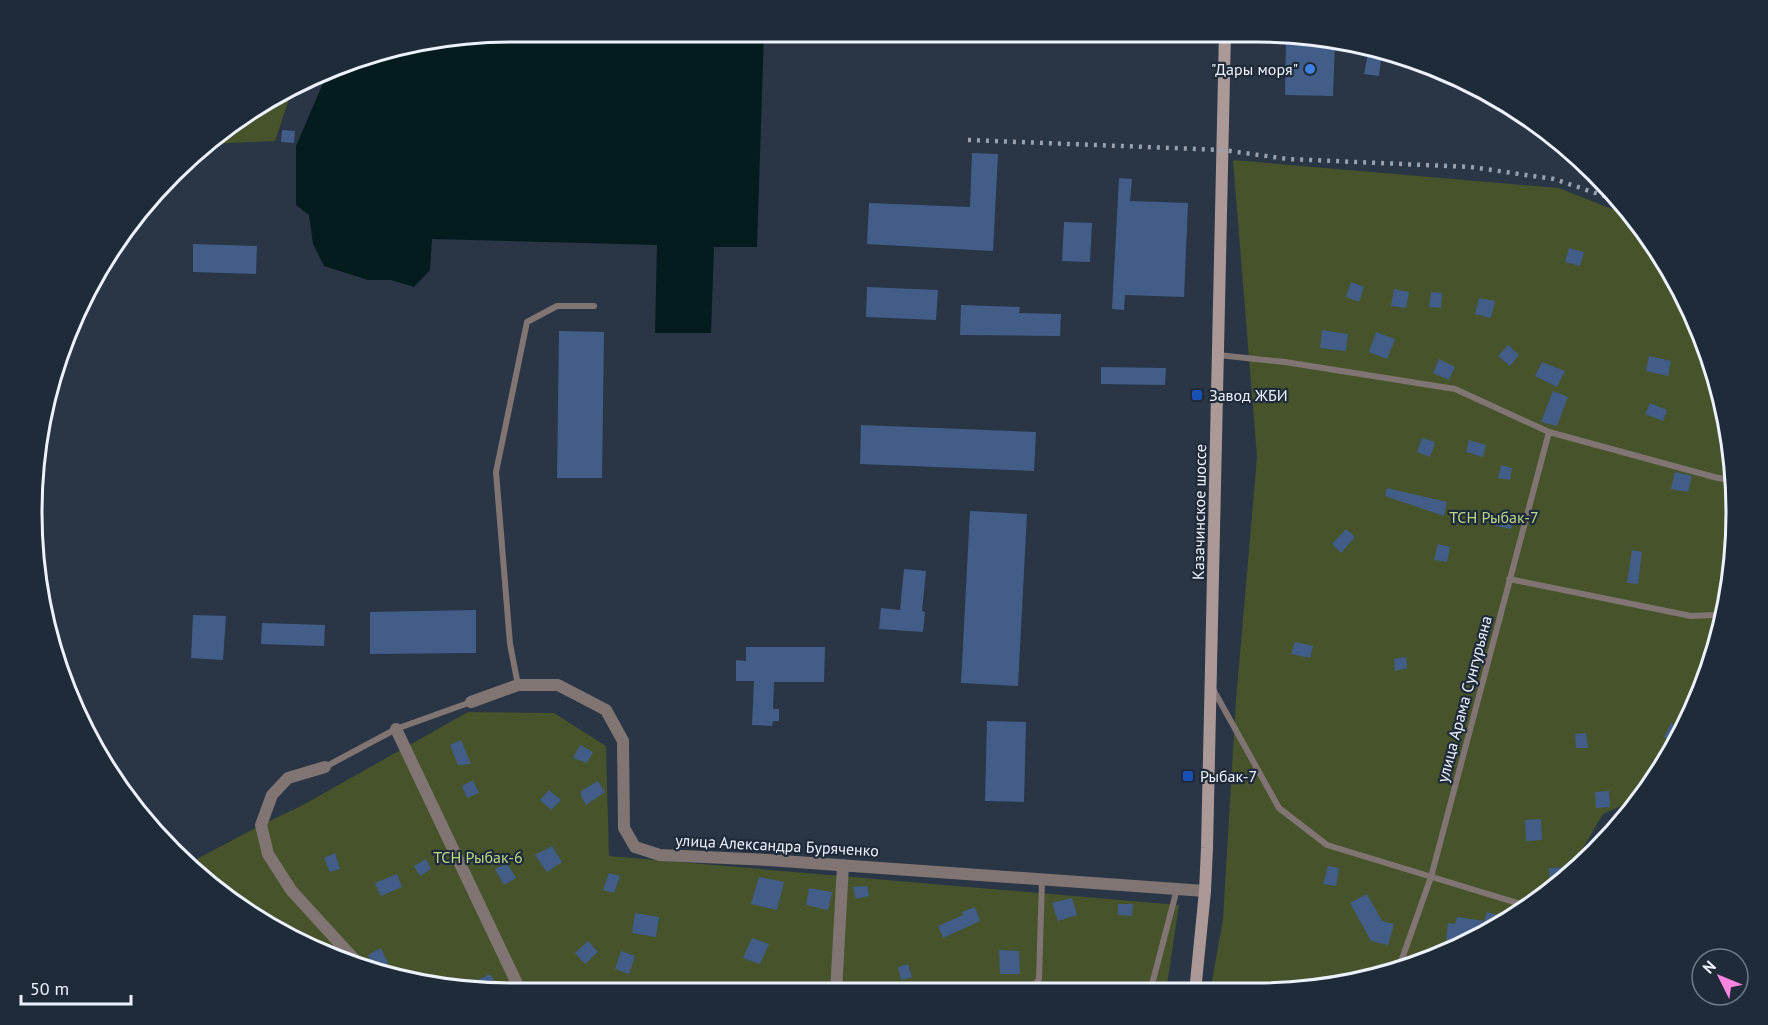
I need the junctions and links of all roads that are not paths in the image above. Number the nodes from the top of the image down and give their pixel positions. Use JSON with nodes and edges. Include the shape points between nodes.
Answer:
{"nodes":[{"id":1,"x":1225,"y":42,"type":"edge"},
{"id":2,"x":594,"y":306,"type":"dead end"},
{"id":3,"x":1218,"y":355,"type":"junction"},
{"id":4,"x":1548,"y":432,"type":"junction"},
{"id":5,"x":1725,"y":479,"type":"edge"},
{"id":6,"x":1509,"y":579,"type":"junction"},
{"id":7,"x":1714,"y":615,"type":"edge"},
{"id":8,"x":518,"y":685,"type":"junction"},
{"id":9,"x":1212,"y":686,"type":"junction"},
{"id":10,"x":471,"y":702,"type":"joint"},
{"id":11,"x":396,"y":729,"type":"junction"},
{"id":12,"x":325,"y":767,"type":"joint"},
{"id":13,"x":843,"y":865,"type":"junction"},
{"id":14,"x":1431,"y":877,"type":"junction"},
{"id":15,"x":1042,"y":879,"type":"junction"},
{"id":16,"x":1177,"y":889,"type":"junction"},
{"id":17,"x":1205,"y":891,"type":"junction"},
{"id":18,"x":1518,"y":903,"type":"edge"},
{"id":19,"x":349,"y":953,"type":"edge"},
{"id":20,"x":1402,"y":960,"type":"edge"},
{"id":21,"x":517,"y":983,"type":"edge"},
{"id":22,"x":836,"y":983,"type":"edge"},
{"id":23,"x":1036,"y":983,"type":"edge"},
{"id":24,"x":1152,"y":983,"type":"edge"},
{"id":25,"x":1196,"y":983,"type":"edge"}],
"edges":[{"from":1,"to":3,"type":"main road","name":"Казачинское шоссе"},
{"from":2,"to":8,"type":"lane","via":[[557,306],[527,322],[496,472],[510,644]]},
{"from":3,"to":4,"type":"lane","via":[[1455,389]]},
{"from":3,"to":9,"type":"main road","name":"Казачинское шоссе"},
{"from":4,"to":5,"type":"lane"},
{"from":4,"to":6,"type":"lane","name":"улица Арама Сунгурьяна"},
{"from":6,"to":7,"type":"lane","via":[[1691,615]]},
{"from":6,"to":14,"type":"lane","name":"улица Арама Сунгурьяна"},
{"from":8,"to":10,"type":"street","name":"улица Александра Буряченко"},
{"from":8,"to":13,"type":"street","name":"улица Александра Буряченко","via":[[558,686],[606,710],[623,741],[624,828],[635,847],[660,855]]},
{"from":9,"to":14,"type":"lane","via":[[1279,808],[1327,845]]},
{"from":9,"to":17,"type":"main road","name":"Казачинское шоссе"},
{"from":10,"to":11,"type":"lane"},
{"from":11,"to":12,"type":"lane"},
{"from":11,"to":21,"type":"street"},
{"from":12,"to":19,"type":"street","via":[[288,778],[272,795],[261,825],[268,854],[291,890]]},
{"from":13,"to":15,"type":"street","name":"улица Александра Буряченко"},
{"from":13,"to":22,"type":"street"},
{"from":14,"to":18,"type":"lane"},
{"from":14,"to":20,"type":"lane","name":"улица Арама Сунгурьяна"},
{"from":15,"to":16,"type":"street","name":"улица Александра Буряченко"},
{"from":15,"to":23,"type":"lane"},
{"from":16,"to":17,"type":"street","name":"улица Александра Буряченко"},
{"from":16,"to":24,"type":"lane"},
{"from":17,"to":25,"type":"main road","name":"Казачинское шоссе"}]}
